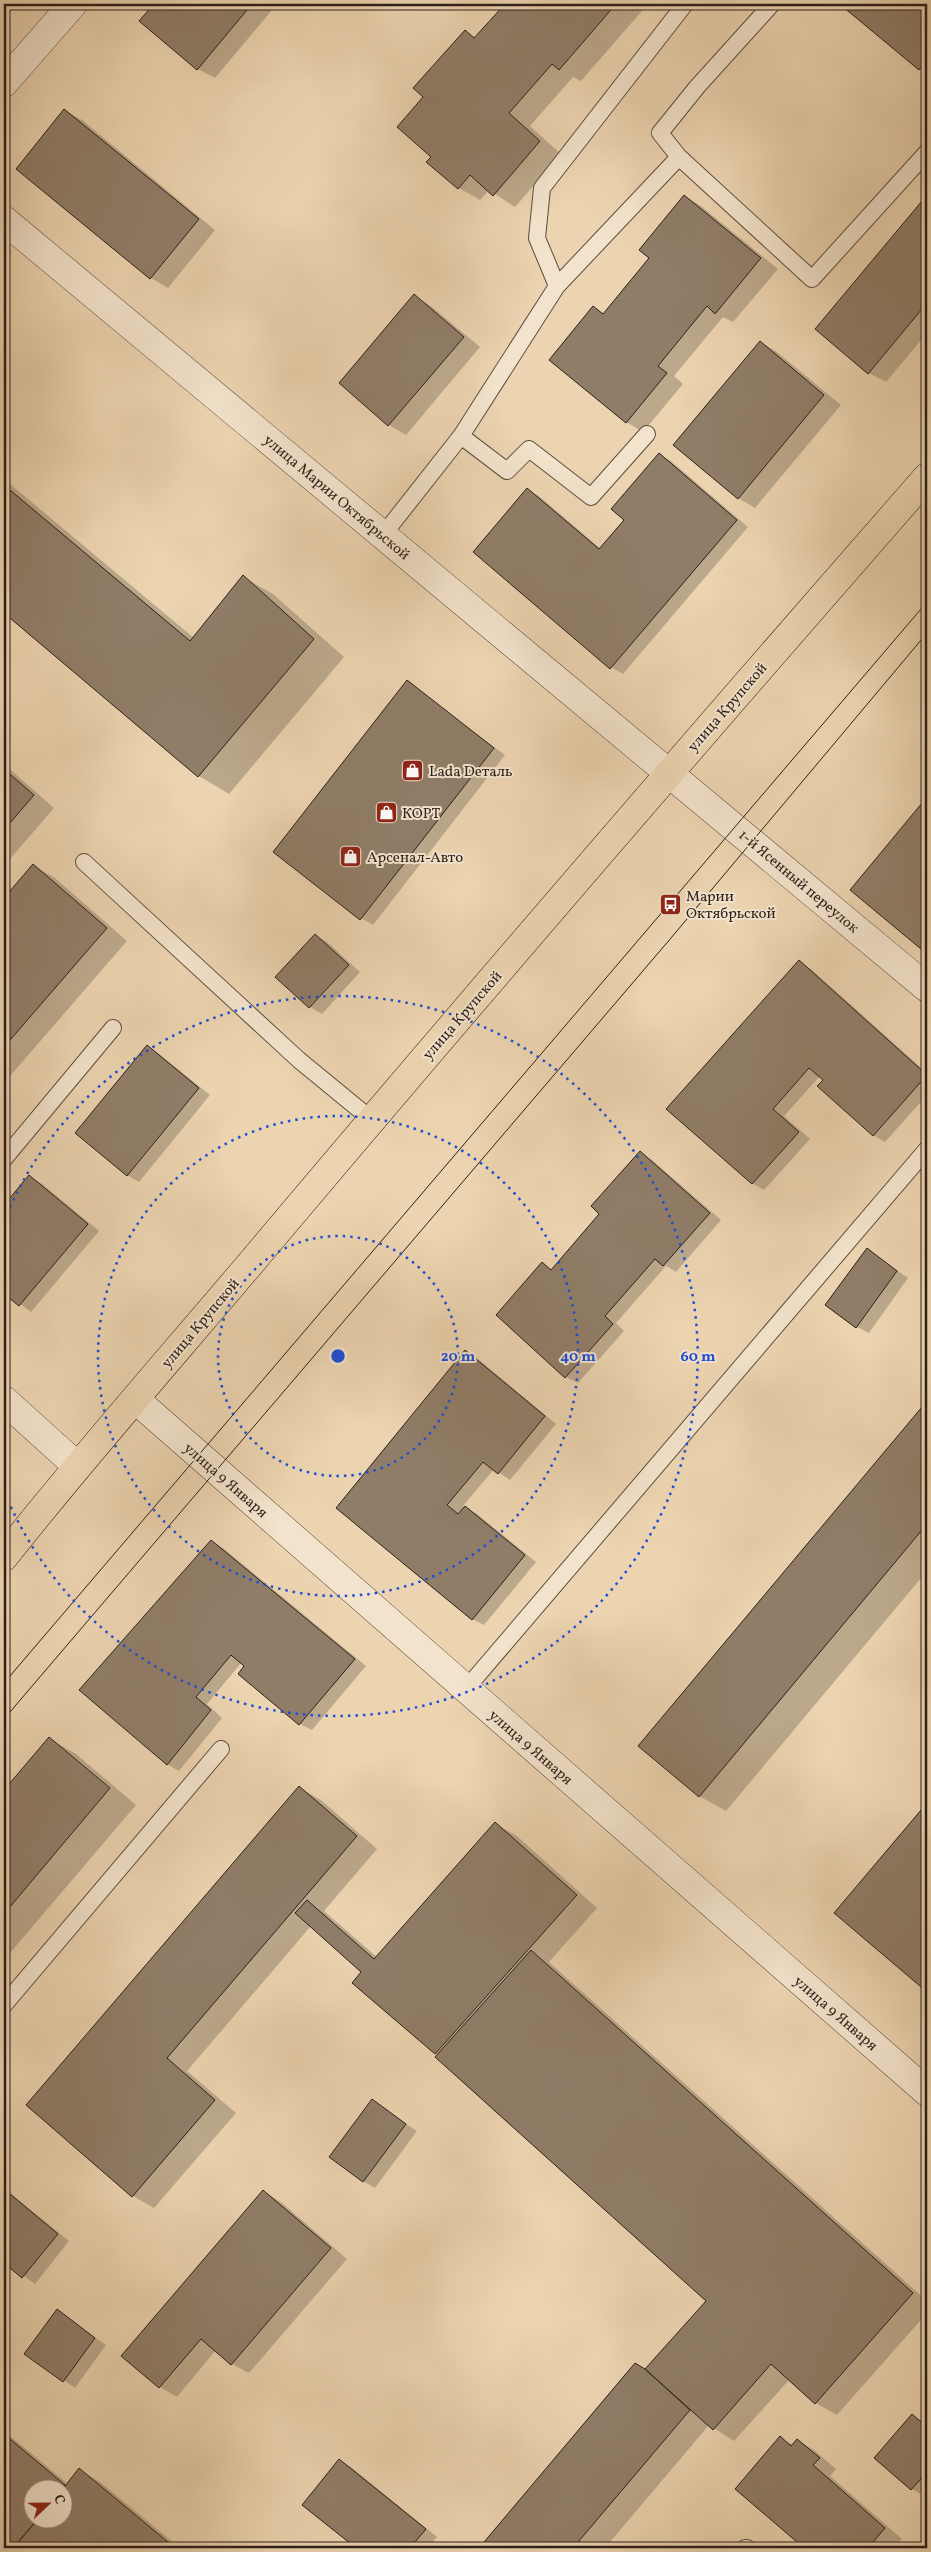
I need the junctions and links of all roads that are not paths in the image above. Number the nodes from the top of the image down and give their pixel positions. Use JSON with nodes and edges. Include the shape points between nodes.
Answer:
{"nodes":[{"id":1,"x":73,"y":4,"type":"edge"},
{"id":2,"x":685,"y":4,"type":"edge"},
{"id":3,"x":772,"y":4,"type":"edge"},
{"id":4,"x":4,"y":83,"type":"edge"},
{"id":5,"x":927,"y":152,"type":"edge"},
{"id":6,"x":679,"y":157,"type":"junction"},
{"id":7,"x":4,"y":220,"type":"edge"},
{"id":8,"x":557,"y":286,"type":"junction"},
{"id":9,"x":648,"y":434,"type":"dead end"},
{"id":10,"x":461,"y":436,"type":"junction"},
{"id":11,"x":927,"y":477,"type":"edge"},
{"id":12,"x":383,"y":535,"type":"junction"},
{"id":13,"x":670,"y":774,"type":"junction"},
{"id":14,"x":84,"y":862,"type":"dead end"},
{"id":15,"x":927,"y":988,"type":"edge"},
{"id":16,"x":113,"y":1028,"type":"dead end"},
{"id":17,"x":372,"y":1120,"type":"junction"},
{"id":18,"x":927,"y":1149,"type":"edge"},
{"id":19,"x":4,"y":1159,"type":"edge"},
{"id":20,"x":4,"y":1400,"type":"edge"},
{"id":21,"x":136,"y":1400,"type":"junction"},
{"id":22,"x":76,"y":1465,"type":"junction"},
{"id":23,"x":4,"y":1557,"type":"edge"},
{"id":24,"x":465,"y":1690,"type":"junction"},
{"id":25,"x":222,"y":1750,"type":"dead end"},
{"id":26,"x":4,"y":2005,"type":"edge"},
{"id":27,"x":927,"y":2092,"type":"edge"}],
"edges":[{"from":1,"to":4,"type":"street"},
{"from":2,"to":8,"type":"lane","via":[[542,188],[537,238]]},
{"from":3,"to":6,"type":"lane","via":[[660,133]]},
{"from":5,"to":6,"type":"lane","via":[[812,279]]},
{"from":6,"to":8,"type":"lane"},
{"from":7,"to":12,"type":"street","name":"улица Марии Октябрьской"},
{"from":8,"to":10,"type":"lane"},
{"from":9,"to":10,"type":"lane","via":[[591,497],[529,449],[507,471]]},
{"from":10,"to":12,"type":"lane"},
{"from":11,"to":13,"type":"main road","name":"улица Крупской"},
{"from":12,"to":13,"type":"street","name":"улица Марии Октябрьской"},
{"from":13,"to":15,"type":"street","name":"1-й Ясенный переулок"},
{"from":13,"to":17,"type":"main road","name":"улица Крупской"},
{"from":14,"to":17,"type":"lane","via":[[299,1060]]},
{"from":16,"to":19,"type":"lane"},
{"from":17,"to":21,"type":"main road","name":"улица Крупской"},
{"from":18,"to":24,"type":"lane"},
{"from":20,"to":22,"type":"street"},
{"from":21,"to":22,"type":"main road","name":"улица Крупской"},
{"from":21,"to":24,"type":"street","name":"улица 9 Января"},
{"from":22,"to":23,"type":"main road","name":"улица Крупской"},
{"from":24,"to":27,"type":"street","name":"улица 9 Января"},
{"from":25,"to":26,"type":"lane"}]}
